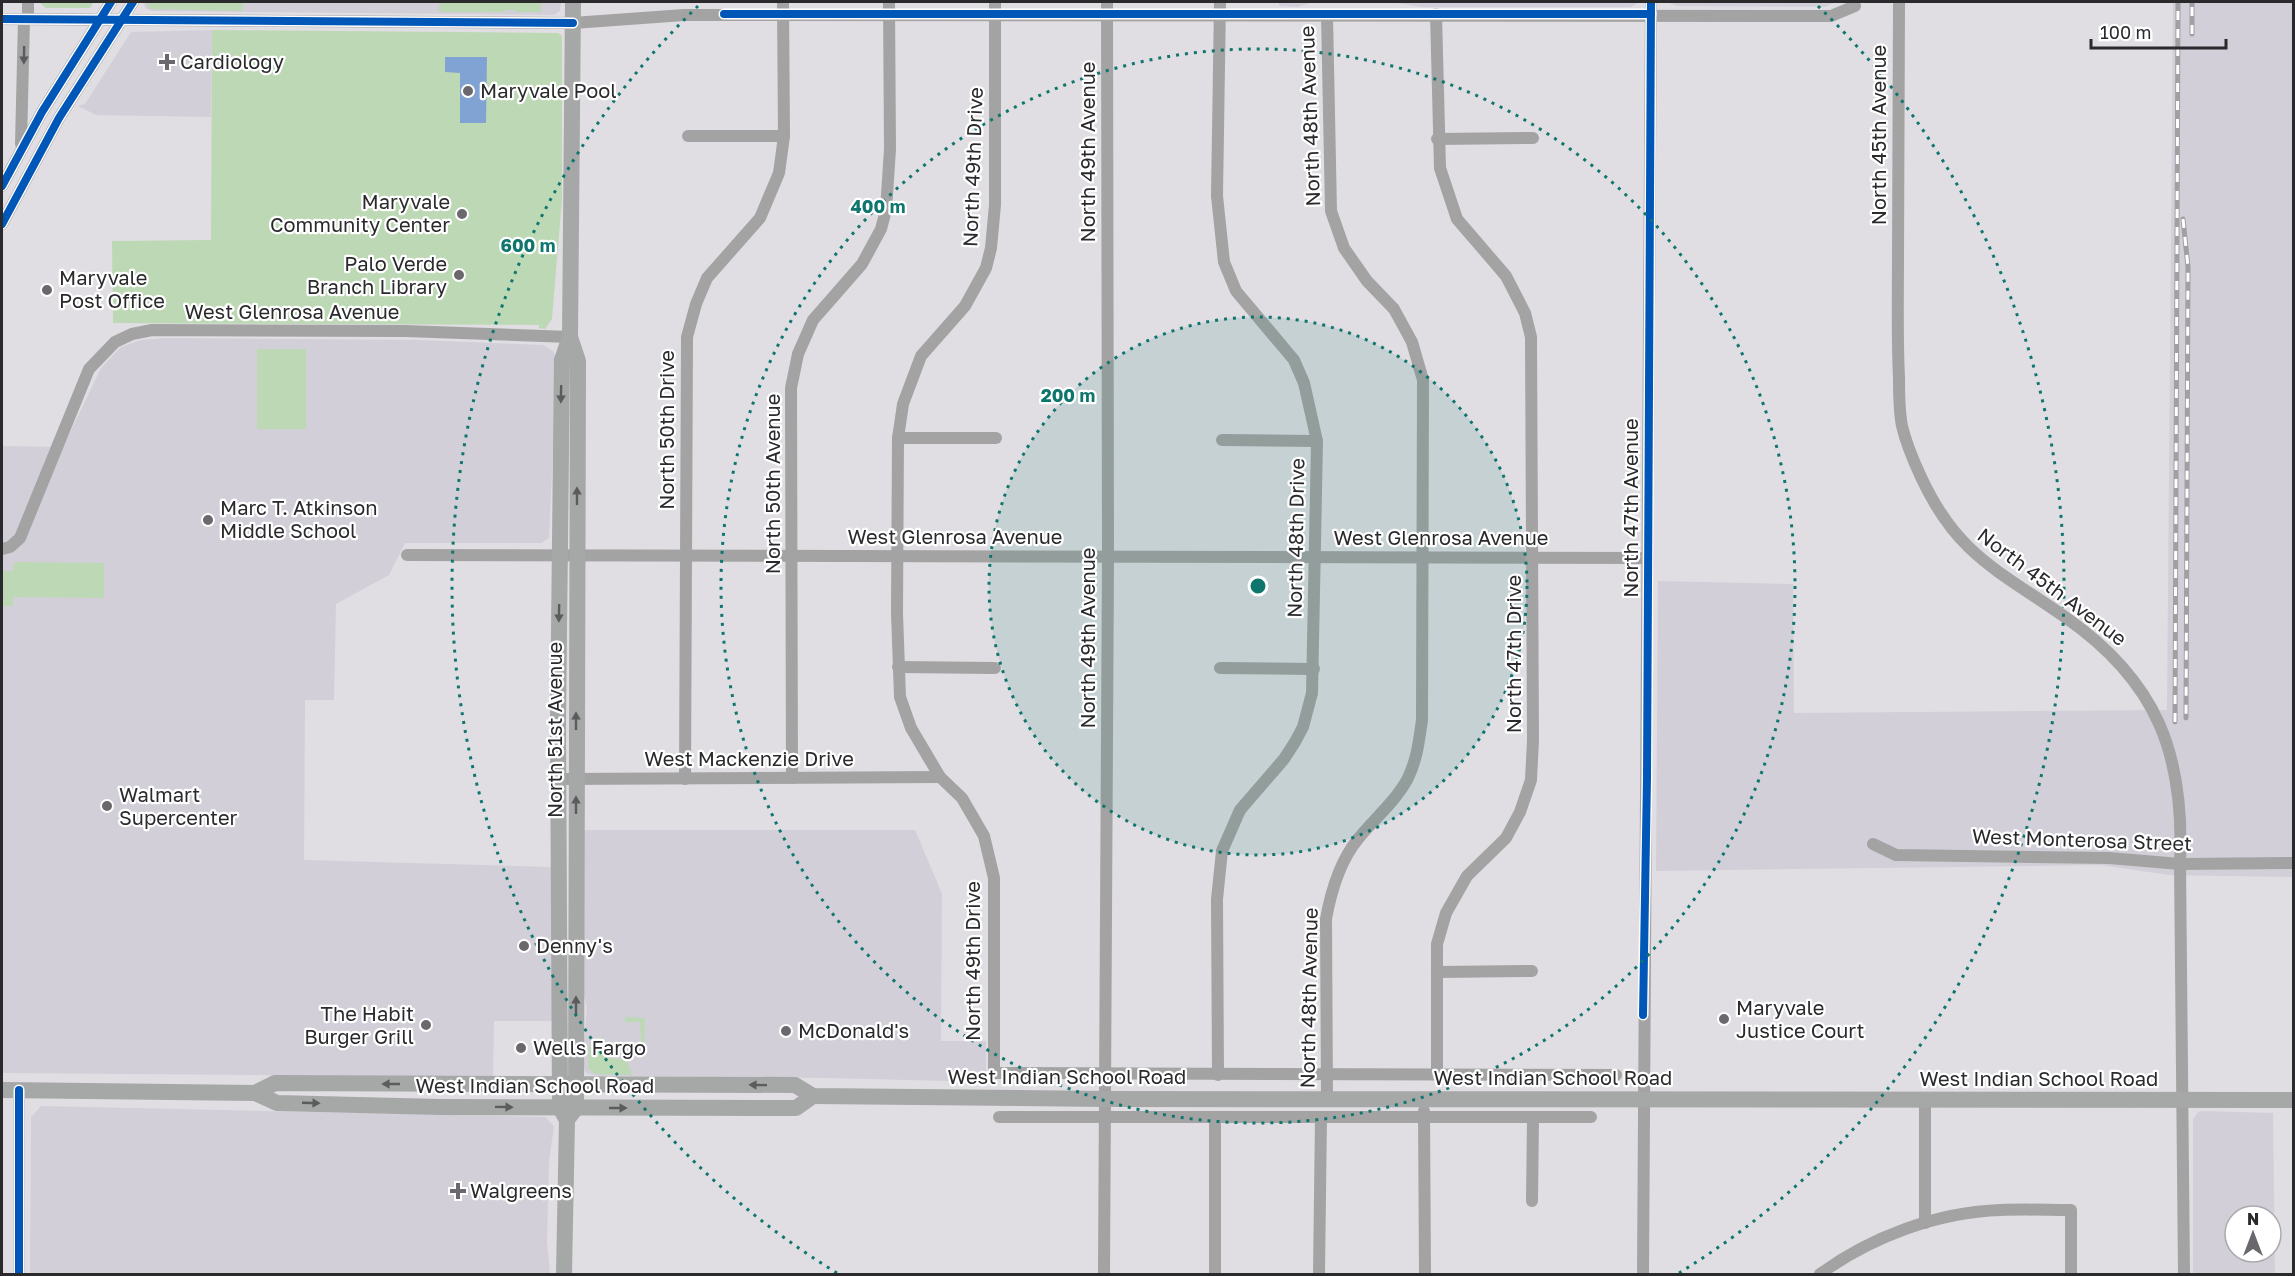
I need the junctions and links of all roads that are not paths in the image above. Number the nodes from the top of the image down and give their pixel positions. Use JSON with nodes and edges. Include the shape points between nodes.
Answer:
{"nodes":[{"id":1,"x":28,"y":2,"type":"edge"},
{"id":2,"x":111,"y":2,"type":"edge"},
{"id":3,"x":134,"y":2,"type":"edge"},
{"id":4,"x":573,"y":2,"type":"edge"},
{"id":5,"x":1107,"y":2,"type":"edge"},
{"id":6,"x":1220,"y":2,"type":"edge"},
{"id":7,"x":1899,"y":2,"type":"edge"},
{"id":8,"x":1855,"y":6,"type":"dead end"},
{"id":9,"x":783,"y":8,"type":"edge"},
{"id":10,"x":889,"y":8,"type":"edge"},
{"id":11,"x":996,"y":8,"type":"edge"},
{"id":12,"x":1651,"y":8,"type":"edge"},
{"id":13,"x":1436,"y":14,"type":"junction"},
{"id":14,"x":1107,"y":15,"type":"junction"},
{"id":15,"x":1327,"y":15,"type":"junction"},
{"id":16,"x":1220,"y":16,"type":"junction"},
{"id":17,"x":2,"y":19,"type":"edge"},
{"id":18,"x":26,"y":19,"type":"junction"},
{"id":19,"x":100,"y":20,"type":"junction"},
{"id":20,"x":123,"y":20,"type":"junction"},
{"id":21,"x":573,"y":23,"type":"junction"},
{"id":22,"x":23,"y":90,"type":"junction"},
{"id":23,"x":42,"y":112,"type":"junction"},
{"id":24,"x":56,"y":123,"type":"junction"},
{"id":25,"x":688,"y":136,"type":"dead end"},
{"id":26,"x":784,"y":136,"type":"junction"},
{"id":27,"x":1533,"y":138,"type":"dead end"},
{"id":28,"x":1437,"y":139,"type":"junction"},
{"id":29,"x":21,"y":147,"type":"junction"},
{"id":30,"x":2,"y":186,"type":"edge"},
{"id":31,"x":2,"y":224,"type":"edge"},
{"id":32,"x":570,"y":337,"type":"junction"},
{"id":33,"x":898,"y":438,"type":"junction"},
{"id":34,"x":996,"y":438,"type":"dead end"},
{"id":35,"x":1221,"y":440,"type":"dead end"},
{"id":36,"x":1317,"y":441,"type":"junction"},
{"id":37,"x":2,"y":549,"type":"edge"},
{"id":38,"x":407,"y":555,"type":"dead end"},
{"id":39,"x":568,"y":555,"type":"junction"},
{"id":40,"x":686,"y":555,"type":"junction"},
{"id":41,"x":793,"y":556,"type":"junction"},
{"id":42,"x":899,"y":556,"type":"junction"},
{"id":43,"x":1108,"y":557,"type":"junction"},
{"id":44,"x":1316,"y":557,"type":"junction"},
{"id":45,"x":1424,"y":558,"type":"junction"},
{"id":46,"x":1533,"y":558,"type":"junction"},
{"id":47,"x":1647,"y":558,"type":"junction"},
{"id":48,"x":898,"y":668,"type":"junction"},
{"id":49,"x":995,"y":668,"type":"dead end"},
{"id":50,"x":1220,"y":669,"type":"dead end"},
{"id":51,"x":1314,"y":669,"type":"junction"},
{"id":52,"x":940,"y":777,"type":"junction"},
{"id":53,"x":792,"y":778,"type":"junction"},
{"id":54,"x":576,"y":779,"type":"junction"},
{"id":55,"x":684,"y":779,"type":"junction"},
{"id":56,"x":558,"y":780,"type":"junction"},
{"id":57,"x":1873,"y":844,"type":"dead end"},
{"id":58,"x":2180,"y":864,"type":"junction"},
{"id":59,"x":2294,"y":864,"type":"edge"},
{"id":60,"x":1532,"y":971,"type":"dead end"},
{"id":61,"x":1437,"y":972,"type":"junction"},
{"id":62,"x":994,"y":1073,"type":"joint"},
{"id":63,"x":1105,"y":1075,"type":"junction"},
{"id":64,"x":1218,"y":1075,"type":"junction"},
{"id":65,"x":1327,"y":1075,"type":"junction"},
{"id":66,"x":1437,"y":1075,"type":"junction"},
{"id":67,"x":1616,"y":1075,"type":"dead end"},
{"id":68,"x":568,"y":1085,"type":"junction"},
{"id":69,"x":2,"y":1090,"type":"edge"},
{"id":70,"x":19,"y":1090,"type":"junction"},
{"id":71,"x":255,"y":1093,"type":"junction"},
{"id":72,"x":813,"y":1096,"type":"junction"},
{"id":73,"x":1105,"y":1099,"type":"junction"},
{"id":74,"x":1327,"y":1099,"type":"junction"},
{"id":75,"x":1424,"y":1099,"type":"junction"},
{"id":76,"x":1643,"y":1100,"type":"junction"},
{"id":77,"x":1925,"y":1100,"type":"junction"},
{"id":78,"x":2183,"y":1100,"type":"junction"},
{"id":79,"x":2294,"y":1100,"type":"edge"},
{"id":80,"x":568,"y":1112,"type":"junction"},
{"id":81,"x":999,"y":1116,"type":"dead end"},
{"id":82,"x":1105,"y":1116,"type":"junction"},
{"id":83,"x":1215,"y":1116,"type":"junction"},
{"id":84,"x":1321,"y":1116,"type":"junction"},
{"id":85,"x":1424,"y":1116,"type":"junction"},
{"id":86,"x":1533,"y":1117,"type":"junction"},
{"id":87,"x":1591,"y":1117,"type":"dead end"},
{"id":88,"x":1532,"y":1201,"type":"dead end"},
{"id":89,"x":1925,"y":1223,"type":"junction"},
{"id":90,"x":19,"y":1275,"type":"edge"},
{"id":91,"x":564,"y":1275,"type":"edge"},
{"id":92,"x":1104,"y":1275,"type":"edge"},
{"id":93,"x":1215,"y":1275,"type":"edge"},
{"id":94,"x":1319,"y":1275,"type":"edge"},
{"id":95,"x":1425,"y":1275,"type":"edge"},
{"id":96,"x":1643,"y":1275,"type":"edge"},
{"id":97,"x":1820,"y":1275,"type":"edge"},
{"id":98,"x":2071,"y":1275,"type":"edge"},
{"id":99,"x":2184,"y":1275,"type":"edge"}],
"edges":[{"from":1,"to":18,"type":"street"},
{"from":2,"to":19,"type":"street"},
{"from":3,"to":20,"type":"street"},
{"from":4,"to":21,"type":"main road","name":"North 51st Avenue"},
{"from":5,"to":14,"type":"street","name":"North 49th Avenue"},
{"from":6,"to":16,"type":"street","name":"North 48th Drive"},
{"from":7,"to":58,"type":"street","name":"North 45th Avenue","via":[[1897,331],[1902,426],[1920,475],[1942,518],[1961,542],[1983,562],[2088,634],[2137,684],[2169,746],[2176,772],[2183,817]]},
{"from":8,"to":12,"type":"street","via":[[1831,16]]},
{"from":9,"to":10,"type":"street"},
{"from":9,"to":21,"type":"street"},
{"from":9,"to":26,"type":"street","name":"North 50th Drive"},
{"from":10,"to":11,"type":"street"},
{"from":10,"to":41,"type":"street","name":"North 50th Avenue","via":[[890,149],[886,210],[881,229],[861,264],[813,320],[798,354],[791,388]]},
{"from":11,"to":14,"type":"street"},
{"from":11,"to":33,"type":"street","name":"North 49th Drive","via":[[992,248],[986,268],[965,306],[921,356],[903,404]]},
{"from":12,"to":13,"type":"street"},
{"from":12,"to":47,"type":"street","name":"North 47th Avenue"},
{"from":13,"to":15,"type":"street"},
{"from":13,"to":28,"type":"street","name":"North 47th Drive"},
{"from":14,"to":16,"type":"street"},
{"from":14,"to":43,"type":"street","name":"North 49th Avenue"},
{"from":15,"to":16,"type":"street"},
{"from":15,"to":45,"type":"street","name":"North 48th Avenue","via":[[1331,211],[1344,248],[1367,281],[1394,309],[1412,342],[1423,380]]},
{"from":16,"to":36,"type":"street","name":"North 48th Drive","via":[[1217,196],[1224,262],[1236,291],[1294,360],[1304,383]]},
{"from":17,"to":18,"type":"street"},
{"from":18,"to":19,"type":"street"},
{"from":18,"to":22,"type":"street","one_way":true},
{"from":19,"to":20,"type":"street"},
{"from":19,"to":23,"type":"street"},
{"from":20,"to":21,"type":"street"},
{"from":20,"to":24,"type":"street"},
{"from":21,"to":32,"type":"main road","name":"North 51st Avenue"},
{"from":22,"to":23,"type":"street"},
{"from":22,"to":29,"type":"street"},
{"from":23,"to":24,"type":"street"},
{"from":23,"to":29,"type":"street"},
{"from":24,"to":31,"type":"street"},
{"from":25,"to":26,"type":"street"},
{"from":26,"to":40,"type":"street","name":"North 50th Drive","via":[[772,194],[752,229],[707,278],[687,337]]},
{"from":27,"to":28,"type":"street"},
{"from":28,"to":46,"type":"street","name":"North 47th Drive","via":[[1440,168],[1457,219],[1506,276],[1525,313],[1531,337]]},
{"from":29,"to":30,"type":"street"},
{"from":32,"to":37,"type":"street","name":"West Glenrosa Avenue","via":[[405,331],[152,330],[132,334],[115,342],[89,369],[20,538]]},
{"from":32,"to":39,"type":"main road","name":"North 51st Avenue","via":[[562,360]]},
{"from":33,"to":34,"type":"street"},
{"from":33,"to":42,"type":"street","name":"North 49th Drive"},
{"from":35,"to":36,"type":"street"},
{"from":36,"to":44,"type":"street","name":"North 48th Drive"},
{"from":38,"to":39,"type":"street","name":"West Glenrosa Avenue"},
{"from":39,"to":40,"type":"street","name":"West Glenrosa Avenue"},
{"from":54,"to":39,"type":"main road","name":"North 51st Avenue","one_way":true},
{"from":39,"to":56,"type":"main road","name":"North 51st Avenue","one_way":true},
{"from":40,"to":41,"type":"street","name":"West Glenrosa Avenue"},
{"from":40,"to":55,"type":"street","name":"North 50th Drive"},
{"from":41,"to":42,"type":"street","name":"West Glenrosa Avenue"},
{"from":41,"to":53,"type":"street","name":"North 50th Avenue"},
{"from":42,"to":43,"type":"street","name":"West Glenrosa Avenue"},
{"from":42,"to":48,"type":"street","name":"North 49th Drive"},
{"from":43,"to":44,"type":"street","name":"West Glenrosa Avenue"},
{"from":43,"to":63,"type":"street","name":"North 49th Avenue"},
{"from":44,"to":45,"type":"street","name":"West Glenrosa Avenue"},
{"from":44,"to":51,"type":"street","name":"North 48th Drive"},
{"from":45,"to":46,"type":"street","name":"West Glenrosa Avenue"},
{"from":45,"to":65,"type":"street","name":"North 48th Avenue","via":[[1422,720],[1418,751],[1407,780],[1357,840],[1331,890],[1326,919]]},
{"from":46,"to":47,"type":"street","name":"West Glenrosa Avenue"},
{"from":46,"to":61,"type":"street","name":"North 47th Drive","via":[[1531,780],[1506,838],[1467,876],[1446,914],[1437,944]]},
{"from":47,"to":76,"type":"street","name":"North 47th Avenue"},
{"from":48,"to":49,"type":"street"},
{"from":48,"to":52,"type":"street","name":"North 49th Drive","via":[[900,697],[910,728]]},
{"from":50,"to":51,"type":"street"},
{"from":51,"to":64,"type":"street","name":"North 48th Drive","via":[[1303,727],[1284,759],[1240,810],[1222,850],[1217,899]]},
{"from":52,"to":53,"type":"street","name":"West Mackenzie Drive"},
{"from":52,"to":62,"type":"street","name":"North 49th Drive","via":[[962,798],[984,836],[994,878]]},
{"from":53,"to":55,"type":"street","name":"West Mackenzie Drive"},
{"from":54,"to":55,"type":"street","name":"West Mackenzie Drive"},
{"from":54,"to":56,"type":"street","name":"West Mackenzie Drive"},
{"from":68,"to":54,"type":"main road","name":"North 51st Avenue","one_way":true},
{"from":56,"to":68,"type":"main road","name":"North 51st Avenue"},
{"from":57,"to":58,"type":"street","name":"West Monterosa Street","via":[[1896,855],[2109,858]]},
{"from":58,"to":59,"type":"street","name":"West Monterosa Street"},
{"from":58,"to":78,"type":"street","name":"North 45th Avenue"},
{"from":60,"to":61,"type":"street"},
{"from":61,"to":66,"type":"street","name":"North 47th Drive"},
{"from":62,"to":63,"type":"street","name":"West Indian School Road"},
{"from":63,"to":64,"type":"street","name":"West Indian School Road"},
{"from":63,"to":73,"type":"street","name":"North 49th Avenue"},
{"from":64,"to":65,"type":"street","name":"West Indian School Road"},
{"from":65,"to":66,"type":"street","name":"West Indian School Road"},
{"from":65,"to":74,"type":"street","name":"North 48th Avenue"},
{"from":66,"to":67,"type":"street","name":"West Indian School Road"},
{"from":68,"to":71,"type":"main road","name":"West Indian School Road","one_way":true,"via":[[275,1083]]},
{"from":72,"to":68,"type":"main road","name":"West Indian School Road","one_way":true,"via":[[795,1085]]},
{"from":68,"to":80,"type":"main road","name":"North 51st Avenue"},
{"from":69,"to":70,"type":"main road","name":"West Indian School Road"},
{"from":70,"to":71,"type":"main road","name":"West Indian School Road"},
{"from":70,"to":90,"type":"street"},
{"from":71,"to":80,"type":"main road","name":"West Indian School Road","one_way":true,"via":[[277,1102]]},
{"from":72,"to":73,"type":"main road","name":"West Indian School Road"},
{"from":80,"to":72,"type":"main road","name":"West Indian School Road","one_way":true,"via":[[796,1108]]},
{"from":73,"to":74,"type":"main road","name":"West Indian School Road"},
{"from":73,"to":82,"type":"street","name":"North 49th Avenue"},
{"from":74,"to":75,"type":"main road","name":"West Indian School Road"},
{"from":75,"to":76,"type":"main road","name":"West Indian School Road"},
{"from":75,"to":85,"type":"street"},
{"from":76,"to":77,"type":"main road","name":"West Indian School Road"},
{"from":76,"to":96,"type":"street","name":"North 47th Avenue"},
{"from":77,"to":78,"type":"main road","name":"West Indian School Road"},
{"from":77,"to":89,"type":"street"},
{"from":78,"to":79,"type":"main road","name":"West Indian School Road"},
{"from":78,"to":99,"type":"street","name":"North 45th Avenue"},
{"from":80,"to":91,"type":"main road","name":"North 51st Avenue"},
{"from":81,"to":82,"type":"street","name":"West Indian School Road"},
{"from":82,"to":83,"type":"street","name":"West Indian School Road"},
{"from":82,"to":92,"type":"street","name":"North 49th Avenue"},
{"from":83,"to":84,"type":"street","name":"West Indian School Road"},
{"from":83,"to":93,"type":"street"},
{"from":84,"to":85,"type":"street","name":"West Indian School Road"},
{"from":84,"to":94,"type":"street","name":"North 48th Avenue"},
{"from":85,"to":86,"type":"street","name":"West Indian School Road"},
{"from":85,"to":95,"type":"street"},
{"from":86,"to":87,"type":"street","name":"West Indian School Road"},
{"from":86,"to":88,"type":"street"},
{"from":89,"to":97,"type":"street","via":[[1844,1257]]},
{"from":89,"to":98,"type":"street","via":[[2000,1210],[2071,1210]]}]}
